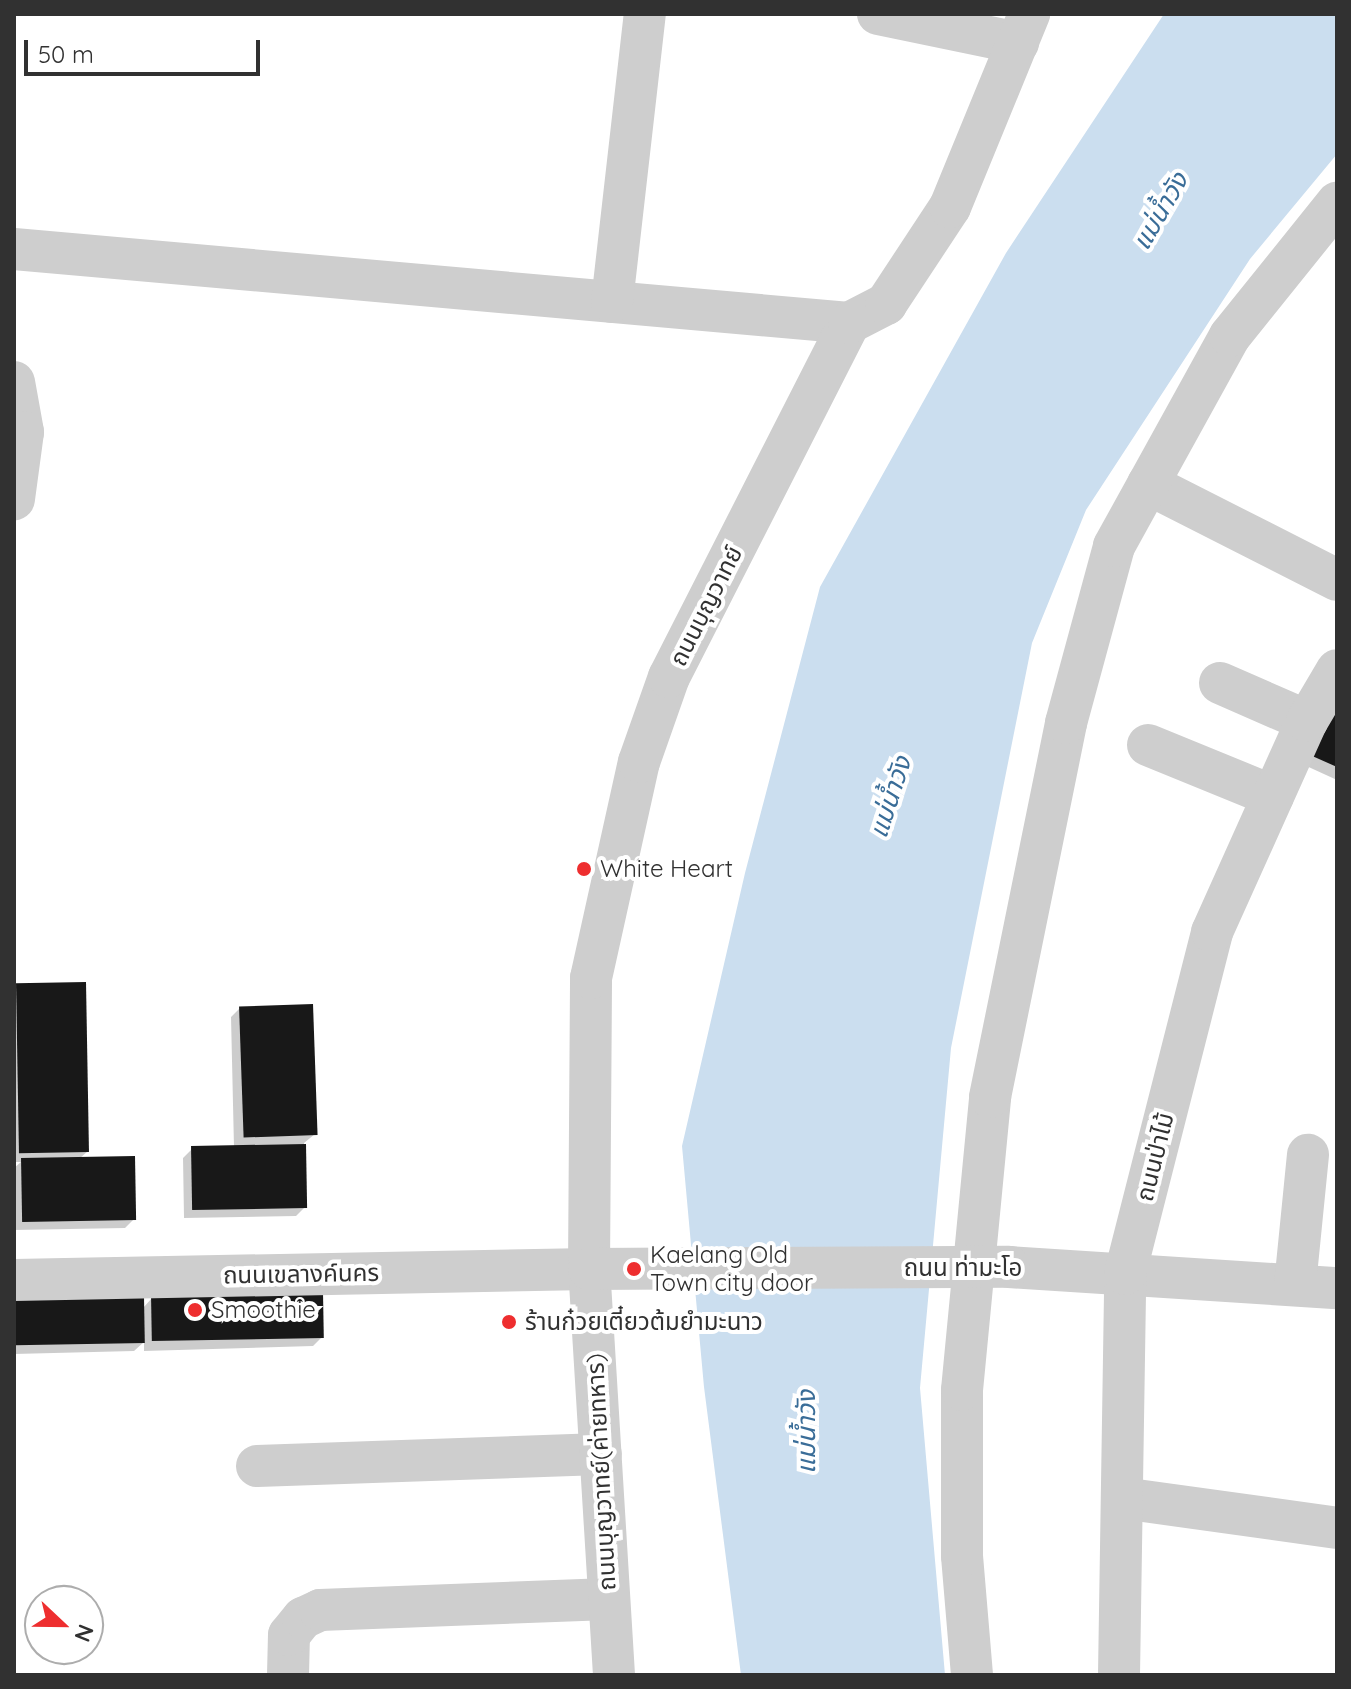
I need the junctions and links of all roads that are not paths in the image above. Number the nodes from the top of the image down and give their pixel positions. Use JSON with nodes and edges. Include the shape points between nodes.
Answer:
{"nodes":[{"id":1,"x":645,"y":14,"type":"edge"},
{"id":2,"x":878,"y":14,"type":"edge"},
{"id":3,"x":1024,"y":28,"type":"edge"},
{"id":4,"x":1337,"y":203,"type":"edge"},
{"id":5,"x":14,"y":249,"type":"edge"},
{"id":6,"x":612,"y":302,"type":"junction"},
{"id":7,"x":849,"y":323,"type":"junction"},
{"id":8,"x":14,"y":382,"type":"edge"},
{"id":9,"x":1148,"y":484,"type":"junction"},
{"id":10,"x":14,"y":499,"type":"edge"},
{"id":11,"x":1337,"y":580,"type":"edge"},
{"id":12,"x":1337,"y":670,"type":"edge"},
{"id":13,"x":1220,"y":683,"type":"dead end"},
{"id":14,"x":1307,"y":721,"type":"junction"},
{"id":15,"x":1148,"y":745,"type":"dead end"},
{"id":16,"x":1273,"y":796,"type":"junction"},
{"id":17,"x":1308,"y":1155,"type":"dead end"},
{"id":18,"x":589,"y":1269,"type":"junction"},
{"id":19,"x":1125,"y":1274,"type":"junction"},
{"id":20,"x":14,"y":1280,"type":"edge"},
{"id":21,"x":1295,"y":1285,"type":"junction"},
{"id":22,"x":1337,"y":1288,"type":"edge"},
{"id":23,"x":601,"y":1454,"type":"junction"},
{"id":24,"x":257,"y":1466,"type":"dead end"},
{"id":25,"x":1122,"y":1498,"type":"junction"},
{"id":26,"x":1337,"y":1528,"type":"edge"},
{"id":27,"x":609,"y":1599,"type":"junction"},
{"id":28,"x":288,"y":1675,"type":"edge"},
{"id":29,"x":614,"y":1675,"type":"edge"},
{"id":30,"x":972,"y":1675,"type":"edge"},
{"id":31,"x":1119,"y":1675,"type":"edge"}],
"edges":[{"from":1,"to":6,"type":"street"},
{"from":2,"to":3,"type":"street"},
{"from":3,"to":7,"type":"street","via":[[950,207],[886,304]]},
{"from":4,"to":9,"type":"street","via":[[1230,336]]},
{"from":5,"to":6,"type":"street"},
{"from":6,"to":7,"type":"street"},
{"from":7,"to":18,"type":"street","name":"ถนนบุญวาทย์","via":[[669,677],[639,762],[591,978]]},
{"from":8,"to":10,"type":"street","via":[[23,432]]},
{"from":9,"to":11,"type":"street"},
{"from":9,"to":30,"type":"street","via":[[1114,546],[1066,723],[990,1097],[962,1390],[962,1556]]},
{"from":12,"to":14,"type":"street","name":"ถนนป่าไม้"},
{"from":13,"to":14,"type":"street"},
{"from":14,"to":16,"type":"street","name":"ถนนป่าไม้"},
{"from":15,"to":16,"type":"street"},
{"from":16,"to":19,"type":"street","name":"ถนนป่าไม้","via":[[1212,932]]},
{"from":17,"to":21,"type":"street"},
{"from":18,"to":19,"type":"street","name":"ถนน ท่ามะโอ","bridge":true,"via":[[1009,1267]]},
{"from":18,"to":20,"type":"street","name":"ถนนเขลางค์นคร"},
{"from":18,"to":23,"type":"street","name":"ถนนบุญวาทย์(ค่ายทหาร)"},
{"from":19,"to":21,"type":"street","name":"ถนน ท่ามะโอ"},
{"from":19,"to":25,"type":"street","name":"ถนนป่าไม้"},
{"from":21,"to":22,"type":"street","name":"ถนน ท่ามะโอ"},
{"from":23,"to":24,"type":"street"},
{"from":23,"to":27,"type":"street","name":"ถนนบุญวาทย์(ค่ายทหาร)"},
{"from":25,"to":26,"type":"street"},
{"from":25,"to":31,"type":"street","name":"ถนนป่าไม้"},
{"from":27,"to":28,"type":"street","via":[[320,1610],[303,1618],[289,1635]]},
{"from":27,"to":29,"type":"street","name":"ถนนบุญวาทย์(ค่ายทหาร)"}]}
